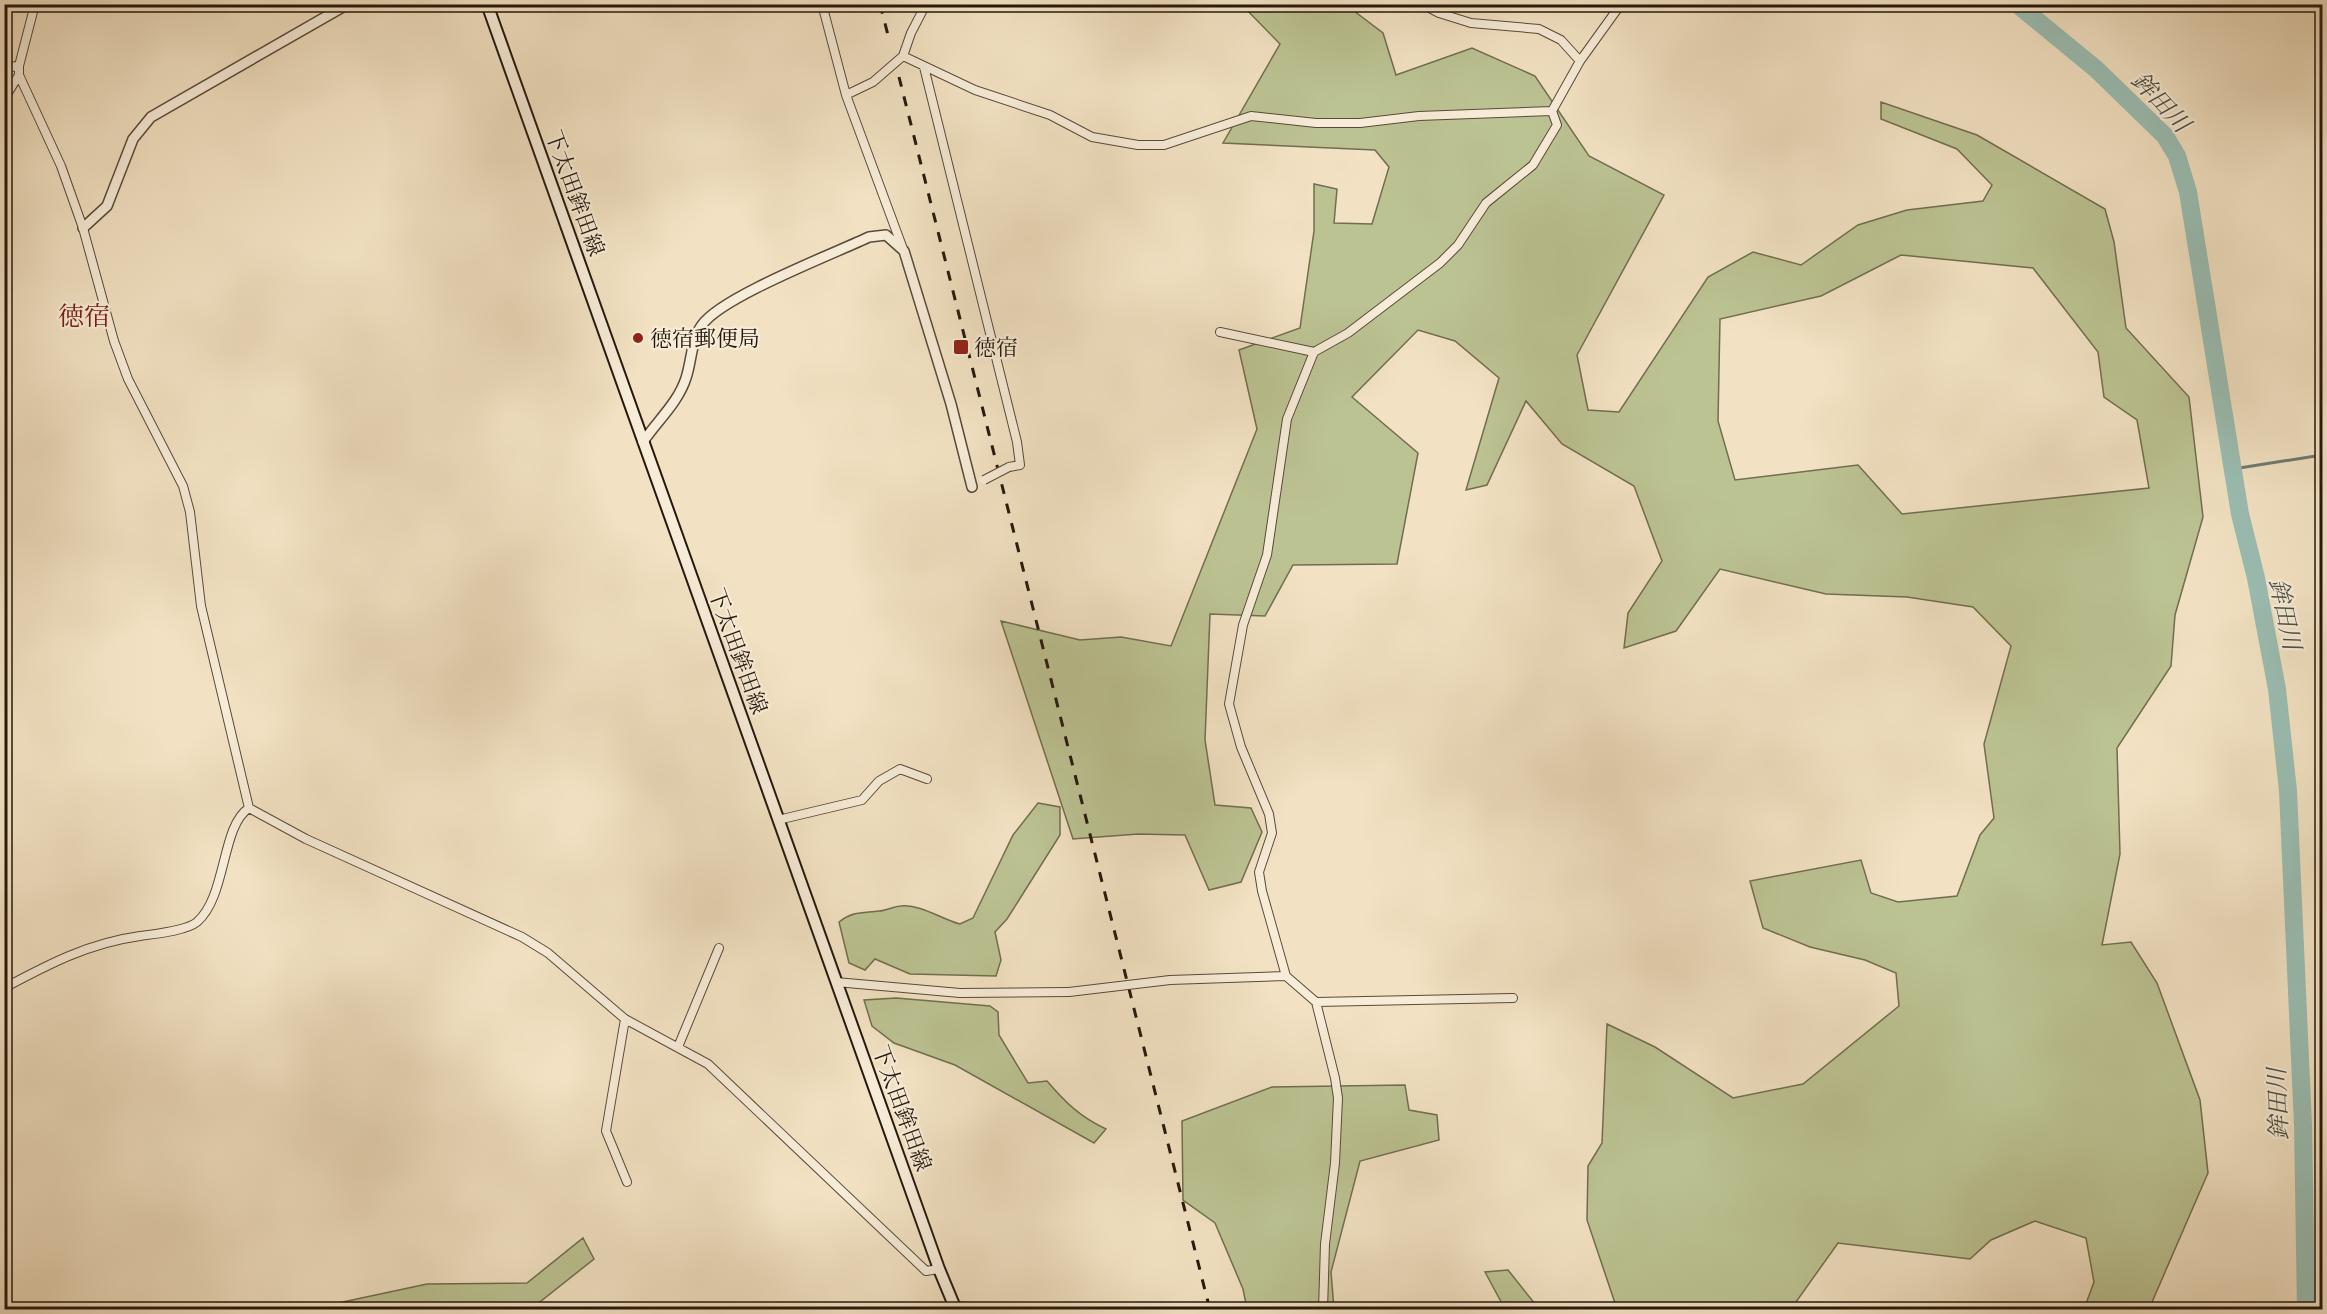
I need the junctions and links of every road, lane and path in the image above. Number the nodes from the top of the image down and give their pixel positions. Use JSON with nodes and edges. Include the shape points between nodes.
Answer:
{"nodes":[{"id":1,"x":35,"y":4,"type":"edge"},
{"id":2,"x":348,"y":4,"type":"edge"},
{"id":3,"x":487,"y":4,"type":"edge"},
{"id":4,"x":822,"y":4,"type":"edge"},
{"id":5,"x":926,"y":4,"type":"edge"},
{"id":6,"x":1422,"y":4,"type":"edge"},
{"id":7,"x":1621,"y":4,"type":"edge"},
{"id":8,"x":903,"y":56,"type":"junction"},
{"id":9,"x":1580,"y":61,"type":"junction"},
{"id":10,"x":19,"y":66,"type":"junction"},
{"id":11,"x":4,"y":67,"type":"edge"},
{"id":12,"x":924,"y":68,"type":"junction"},
{"id":13,"x":20,"y":75,"type":"junction"},
{"id":14,"x":846,"y":95,"type":"junction"},
{"id":15,"x":4,"y":99,"type":"edge"},
{"id":16,"x":1552,"y":111,"type":"junction"},
{"id":17,"x":83,"y":228,"type":"junction"},
{"id":18,"x":904,"y":251,"type":"junction"},
{"id":19,"x":1220,"y":332,"type":"dead end"},
{"id":20,"x":1314,"y":352,"type":"junction"},
{"id":21,"x":643,"y":442,"type":"junction"},
{"id":22,"x":972,"y":487,"type":"joint"},
{"id":23,"x":927,"y":779,"type":"dead end"},
{"id":24,"x":249,"y":808,"type":"junction"},
{"id":25,"x":778,"y":820,"type":"junction"},
{"id":26,"x":719,"y":948,"type":"dead end"},
{"id":27,"x":1287,"y":976,"type":"junction"},
{"id":28,"x":836,"y":982,"type":"junction"},
{"id":29,"x":4,"y":988,"type":"edge"},
{"id":30,"x":1514,"y":998,"type":"dead end"},
{"id":31,"x":1316,"y":1002,"type":"junction"},
{"id":32,"x":625,"y":1019,"type":"junction"},
{"id":33,"x":678,"y":1047,"type":"junction"},
{"id":34,"x":627,"y":1182,"type":"dead end"},
{"id":35,"x":939,"y":1269,"type":"junction"},
{"id":36,"x":956,"y":1308,"type":"edge"},
{"id":37,"x":1027,"y":1310,"type":"edge"},
{"id":38,"x":1323,"y":1310,"type":"edge"}],
"edges":[{"from":1,"to":10,"type":"street"},
{"from":2,"to":17,"type":"street","via":[[151,117],[133,139],[107,206]]},
{"from":3,"to":21,"type":"main road","name":"下太田鉾田線"},
{"from":4,"to":14,"type":"street"},
{"from":5,"to":8,"type":"street"},
{"from":6,"to":9,"type":"street","via":[[1471,23],[1539,29],[1561,40]]},
{"from":7,"to":9,"type":"street"},
{"from":8,"to":12,"type":"street"},
{"from":8,"to":14,"type":"street","via":[[873,81]]},
{"from":9,"to":16,"type":"street"},
{"from":10,"to":11,"type":"street"},
{"from":10,"to":13,"type":"street"},
{"from":12,"to":16,"type":"street","via":[[1050,115],[1092,137],[1138,145],[1164,145],[1251,116],[1360,123],[1419,116]]},
{"from":12,"to":22,"type":"street","bridge":true,"via":[[1020,465]]},
{"from":13,"to":15,"type":"street"},
{"from":13,"to":17,"type":"street","via":[[61,166]]},
{"from":14,"to":18,"type":"street"},
{"from":16,"to":20,"type":"street","via":[[1557,125],[1545,149],[1533,165],[1486,203],[1458,245],[1348,333]]},
{"from":17,"to":24,"type":"street","via":[[121,360],[183,486],[190,512],[201,606]]},
{"from":18,"to":21,"type":"street","via":[[886,235],[869,237],[722,306],[702,325],[675,402]]},
{"from":18,"to":22,"type":"street"},
{"from":19,"to":20,"type":"street"},
{"from":20,"to":27,"type":"street","via":[[1287,419],[1268,555],[1243,625],[1229,704],[1241,747],[1269,814],[1272,833],[1259,872]]},
{"from":21,"to":25,"type":"main road","name":"下太田鉾田線"},
{"from":23,"to":25,"type":"street","via":[[900,769],[879,781],[862,800]]},
{"from":24,"to":29,"type":"street","via":[[235,825],[220,879],[196,923],[164,933],[112,940],[64,956]]},
{"from":24,"to":32,"type":"street","via":[[306,839],[522,937],[548,953]]},
{"from":25,"to":28,"type":"main road","name":"下太田鉾田線"},
{"from":26,"to":33,"type":"street"},
{"from":27,"to":28,"type":"street","bridge":true,"via":[[1170,980],[1069,992],[960,993]]},
{"from":27,"to":31,"type":"street"},
{"from":28,"to":35,"type":"main road","name":"下太田鉾田線"},
{"from":30,"to":31,"type":"street"},
{"from":31,"to":38,"type":"street","via":[[1338,1098],[1322,1273]]},
{"from":32,"to":33,"type":"street"},
{"from":32,"to":34,"type":"street","via":[[606,1131]]},
{"from":33,"to":35,"type":"street","via":[[708,1064],[926,1271]]},
{"from":35,"to":36,"type":"main road","name":"下太田鉾田線"},
{"from":36,"to":37,"type":"street"}]}
